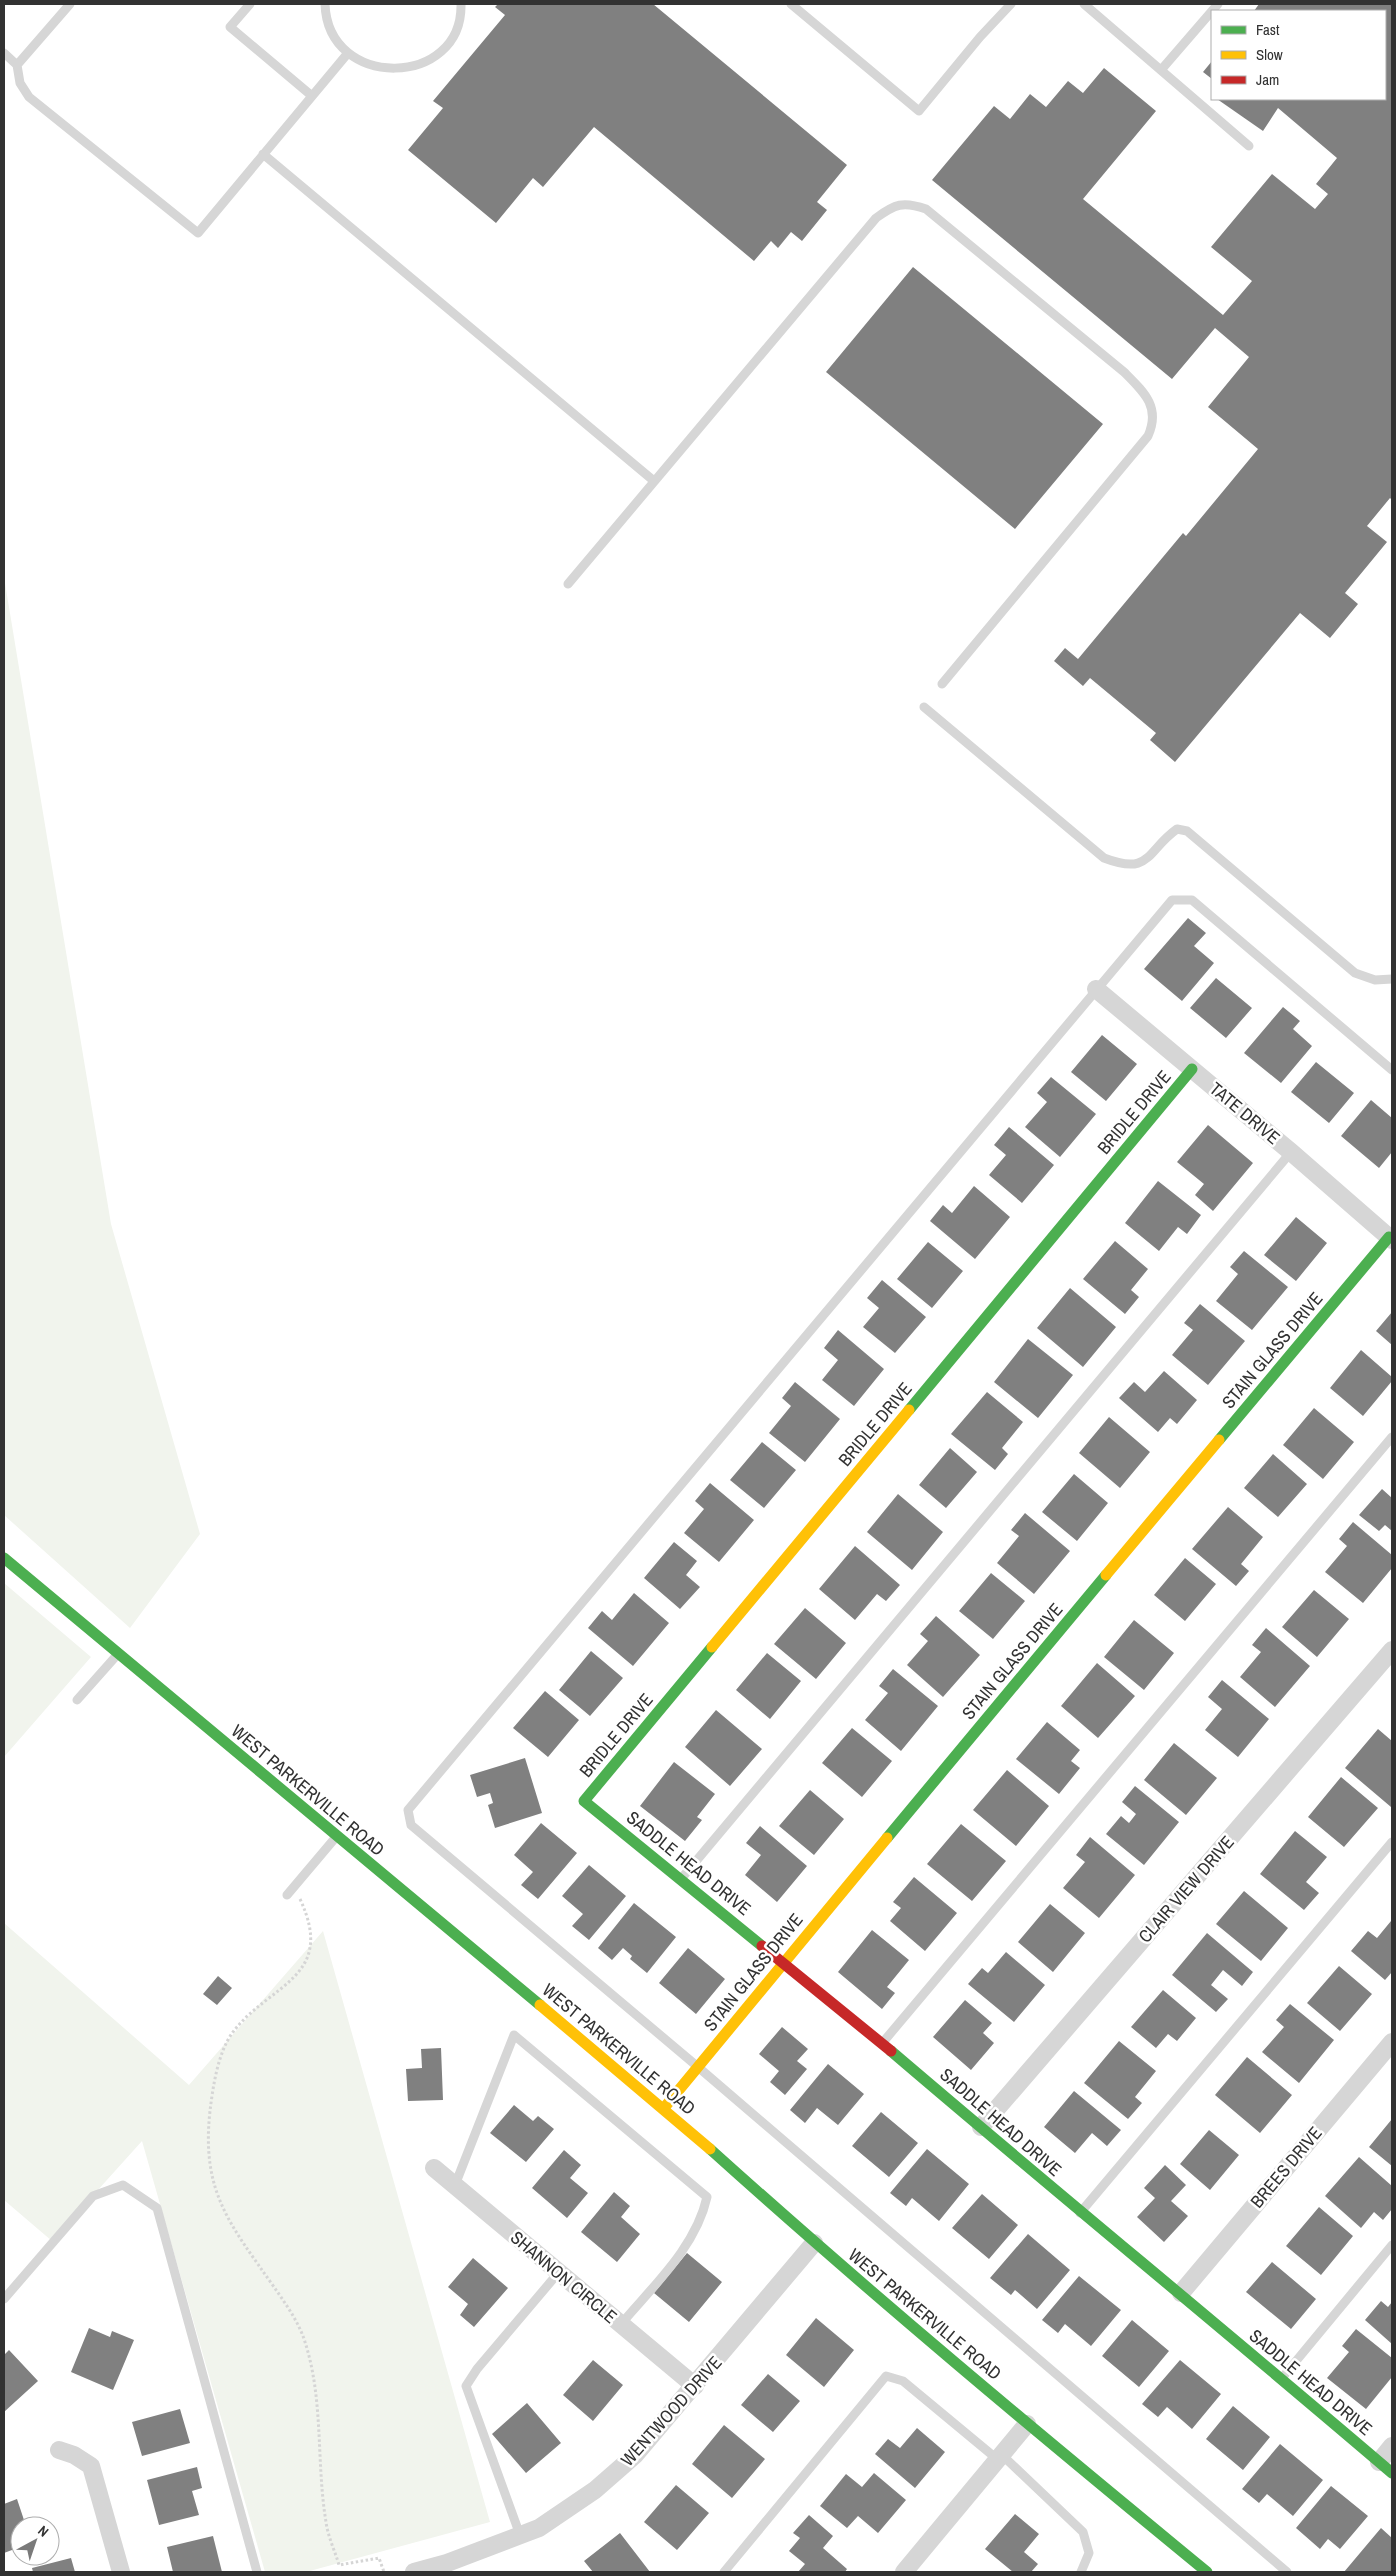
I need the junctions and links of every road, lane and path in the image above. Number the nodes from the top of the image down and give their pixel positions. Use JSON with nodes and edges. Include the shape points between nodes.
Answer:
{"nodes":[{"id":1,"x":70,"y":4,"type":"edge"},
{"id":2,"x":250,"y":4,"type":"edge"},
{"id":3,"x":325,"y":4,"type":"edge"},
{"id":4,"x":461,"y":4,"type":"edge"},
{"id":5,"x":790,"y":4,"type":"edge"},
{"id":6,"x":1011,"y":4,"type":"edge"},
{"id":7,"x":1084,"y":4,"type":"edge"},
{"id":8,"x":1211,"y":12,"type":"edge"},
{"id":9,"x":4,"y":53,"type":"edge"},
{"id":10,"x":348,"y":53,"type":"junction"},
{"id":11,"x":17,"y":64,"type":"junction"},
{"id":12,"x":1161,"y":70,"type":"junction"},
{"id":13,"x":312,"y":96,"type":"junction"},
{"id":14,"x":1249,"y":146,"type":"dead end"},
{"id":15,"x":263,"y":154,"type":"junction"},
{"id":16,"x":654,"y":482,"type":"junction"},
{"id":17,"x":568,"y":584,"type":"dead end"},
{"id":18,"x":942,"y":684,"type":"dead end"},
{"id":19,"x":924,"y":707,"type":"dead end"},
{"id":20,"x":1392,"y":979,"type":"edge"},
{"id":21,"x":1096,"y":989,"type":"junction"},
{"id":22,"x":1192,"y":1069,"type":"junction"},
{"id":23,"x":1392,"y":1070,"type":"edge"},
{"id":24,"x":1291,"y":1152,"type":"junction"},
{"id":25,"x":1391,"y":1239,"type":"edge"},
{"id":26,"x":1392,"y":1437,"type":"edge"},
{"id":27,"x":4,"y":1558,"type":"edge"},
{"id":28,"x":1392,"y":1650,"type":"edge"},
{"id":29,"x":118,"y":1654,"type":"junction"},
{"id":30,"x":77,"y":1700,"type":"dead end"},
{"id":31,"x":584,"y":1801,"type":"joint"},
{"id":32,"x":336,"y":1837,"type":"junction"},
{"id":33,"x":1392,"y":1842,"type":"edge"},
{"id":34,"x":681,"y":1879,"type":"junction"},
{"id":35,"x":294,"y":1887,"type":"junction"},
{"id":36,"x":287,"y":1896,"type":"dead end"},
{"id":37,"x":782,"y":1963,"type":"junction"},
{"id":38,"x":1392,"y":2042,"type":"edge"},
{"id":39,"x":882,"y":2043,"type":"junction"},
{"id":40,"x":698,"y":2067,"type":"junction"},
{"id":41,"x":664,"y":2108,"type":"junction"},
{"id":42,"x":981,"y":2127,"type":"junction"},
{"id":43,"x":434,"y":2168,"type":"dead end"},
{"id":44,"x":455,"y":2185,"type":"junction"},
{"id":45,"x":1080,"y":2213,"type":"junction"},
{"id":46,"x":814,"y":2243,"type":"junction"},
{"id":47,"x":1392,"y":2246,"type":"edge"},
{"id":48,"x":558,"y":2272,"type":"junction"},
{"id":49,"x":1181,"y":2293,"type":"junction"},
{"id":50,"x":4,"y":2298,"type":"edge"},
{"id":51,"x":621,"y":2324,"type":"junction"},
{"id":52,"x":1280,"y":2380,"type":"junction"},
{"id":53,"x":695,"y":2386,"type":"junction"},
{"id":54,"x":1027,"y":2424,"type":"junction"},
{"id":55,"x":1392,"y":2446,"type":"edge"},
{"id":56,"x":59,"y":2450,"type":"dead end"},
{"id":57,"x":999,"y":2457,"type":"junction"},
{"id":58,"x":1386,"y":2467,"type":"edge"},
{"id":59,"x":520,"y":2535,"type":"junction"},
{"id":60,"x":121,"y":2572,"type":"edge"},
{"id":61,"x":257,"y":2572,"type":"edge"},
{"id":62,"x":384,"y":2572,"type":"edge"},
{"id":63,"x":414,"y":2572,"type":"edge"},
{"id":64,"x":724,"y":2572,"type":"edge"},
{"id":65,"x":904,"y":2572,"type":"edge"},
{"id":66,"x":1081,"y":2572,"type":"edge"},
{"id":67,"x":1207,"y":2572,"type":"edge"},
{"id":68,"x":1287,"y":2572,"type":"edge"}],
"edges":[{"from":1,"to":11,"type":"lane"},
{"from":2,"to":13,"type":"lane","via":[[230,27]]},
{"from":3,"to":10,"type":"lane","via":[[333,34]]},
{"from":4,"to":10,"type":"lane","via":[[453,34],[424,62],[412,67],[385,69]]},
{"from":5,"to":6,"type":"lane","via":[[919,111]]},
{"from":7,"to":12,"type":"lane"},
{"from":8,"to":12,"type":"lane"},
{"from":9,"to":11,"type":"lane"},
{"from":10,"to":13,"type":"lane"},
{"from":11,"to":15,"type":"lane","via":[[20,83],[29,97],[198,233]]},
{"from":12,"to":14,"type":"lane"},
{"from":13,"to":15,"type":"lane"},
{"from":15,"to":16,"type":"lane"},
{"from":16,"to":17,"type":"lane"},
{"from":16,"to":18,"type":"lane","via":[[876,218],[891,207],[909,203],[926,209],[1124,372],[1142,390],[1152,407],[1154,423],[1148,436]]},
{"from":19,"to":20,"type":"lane","via":[[1104,858],[1122,865],[1137,864],[1150,857],[1169,834],[1177,829],[1187,831],[1355,973],[1375,980]]},
{"from":21,"to":22,"type":"street","name":"TATE DRIVE"},
{"from":21,"to":23,"type":"lane","via":[[1172,900],[1192,900]]},
{"from":21,"to":40,"type":"lane","via":[[408,1810],[411,1825]]},
{"from":22,"to":24,"type":"street","name":"TATE DRIVE"},
{"from":22,"to":31,"type":"street","name":"BRIDLE DRIVE"},
{"from":24,"to":25,"type":"street","name":"TATE DRIVE"},
{"from":24,"to":34,"type":"lane"},
{"from":25,"to":37,"type":"street","name":"STAIN GLASS DRIVE"},
{"from":26,"to":39,"type":"lane"},
{"from":27,"to":29,"type":"street","name":"WEST PARKERVILLE ROAD"},
{"from":28,"to":42,"type":"street","name":"CLAIR VIEW DRIVE"},
{"from":29,"to":30,"type":"lane"},
{"from":29,"to":32,"type":"street","name":"WEST PARKERVILLE ROAD"},
{"from":31,"to":34,"type":"street","name":"SADDLE HEAD DRIVE"},
{"from":32,"to":35,"type":"lane"},
{"from":32,"to":41,"type":"street","name":"WEST PARKERVILLE ROAD"},
{"from":33,"to":45,"type":"lane"},
{"from":34,"to":37,"type":"street","name":"SADDLE HEAD DRIVE"},
{"from":35,"to":36,"type":"lane"},
{"from":35,"to":62,"type":"path","via":[[311,1933],[307,1962],[293,1979],[242,2022],[225,2049],[210,2114],[210,2174],[230,2223],[288,2308],[305,2340],[320,2420],[321,2485],[326,2524],[339,2565],[378,2558]]},
{"from":37,"to":39,"type":"street","name":"SADDLE HEAD DRIVE"},
{"from":37,"to":40,"type":"street","name":"STAIN GLASS DRIVE"},
{"from":38,"to":49,"type":"street","name":"BREES DRIVE"},
{"from":39,"to":42,"type":"street","name":"SADDLE HEAD DRIVE"},
{"from":40,"to":41,"type":"street","name":"STAIN GLASS DRIVE"},
{"from":40,"to":68,"type":"lane"},
{"from":41,"to":46,"type":"street","name":"WEST PARKERVILLE ROAD"},
{"from":42,"to":45,"type":"street","name":"SADDLE HEAD DRIVE"},
{"from":43,"to":44,"type":"street","name":"SHANNON CIRCLE"},
{"from":44,"to":48,"type":"street","name":"SHANNON CIRCLE"},
{"from":44,"to":51,"type":"lane","via":[[514,2035],[707,2197],[702,2217],[687,2244]]},
{"from":45,"to":49,"type":"street","name":"SADDLE HEAD DRIVE"},
{"from":46,"to":53,"type":"street","name":"WENTWOOD DRIVE"},
{"from":46,"to":54,"type":"street","name":"WEST PARKERVILLE ROAD"},
{"from":47,"to":52,"type":"lane"},
{"from":48,"to":51,"type":"street","name":"SHANNON CIRCLE"},
{"from":48,"to":59,"type":"lane","via":[[466,2386]]},
{"from":49,"to":52,"type":"street","name":"SADDLE HEAD DRIVE"},
{"from":50,"to":61,"type":"lane","via":[[93,2196],[123,2185],[157,2208]]},
{"from":51,"to":53,"type":"street","name":"SHANNON CIRCLE"},
{"from":52,"to":58,"type":"street","name":"SADDLE HEAD DRIVE"},
{"from":53,"to":59,"type":"street","name":"WENTWOOD DRIVE","via":[[635,2456],[602,2484],[539,2528]]},
{"from":54,"to":57,"type":"street"},
{"from":54,"to":67,"type":"street","name":"WEST PARKERVILLE ROAD"},
{"from":55,"to":58,"type":"street"},
{"from":56,"to":60,"type":"street","via":[[91,2466]]},
{"from":57,"to":64,"type":"lane","via":[[903,2381],[886,2376]]},
{"from":57,"to":65,"type":"street"},
{"from":57,"to":66,"type":"lane","via":[[1083,2532],[1088,2553]]},
{"from":59,"to":63,"type":"street","name":"WENTWOOD DRIVE"}]}
